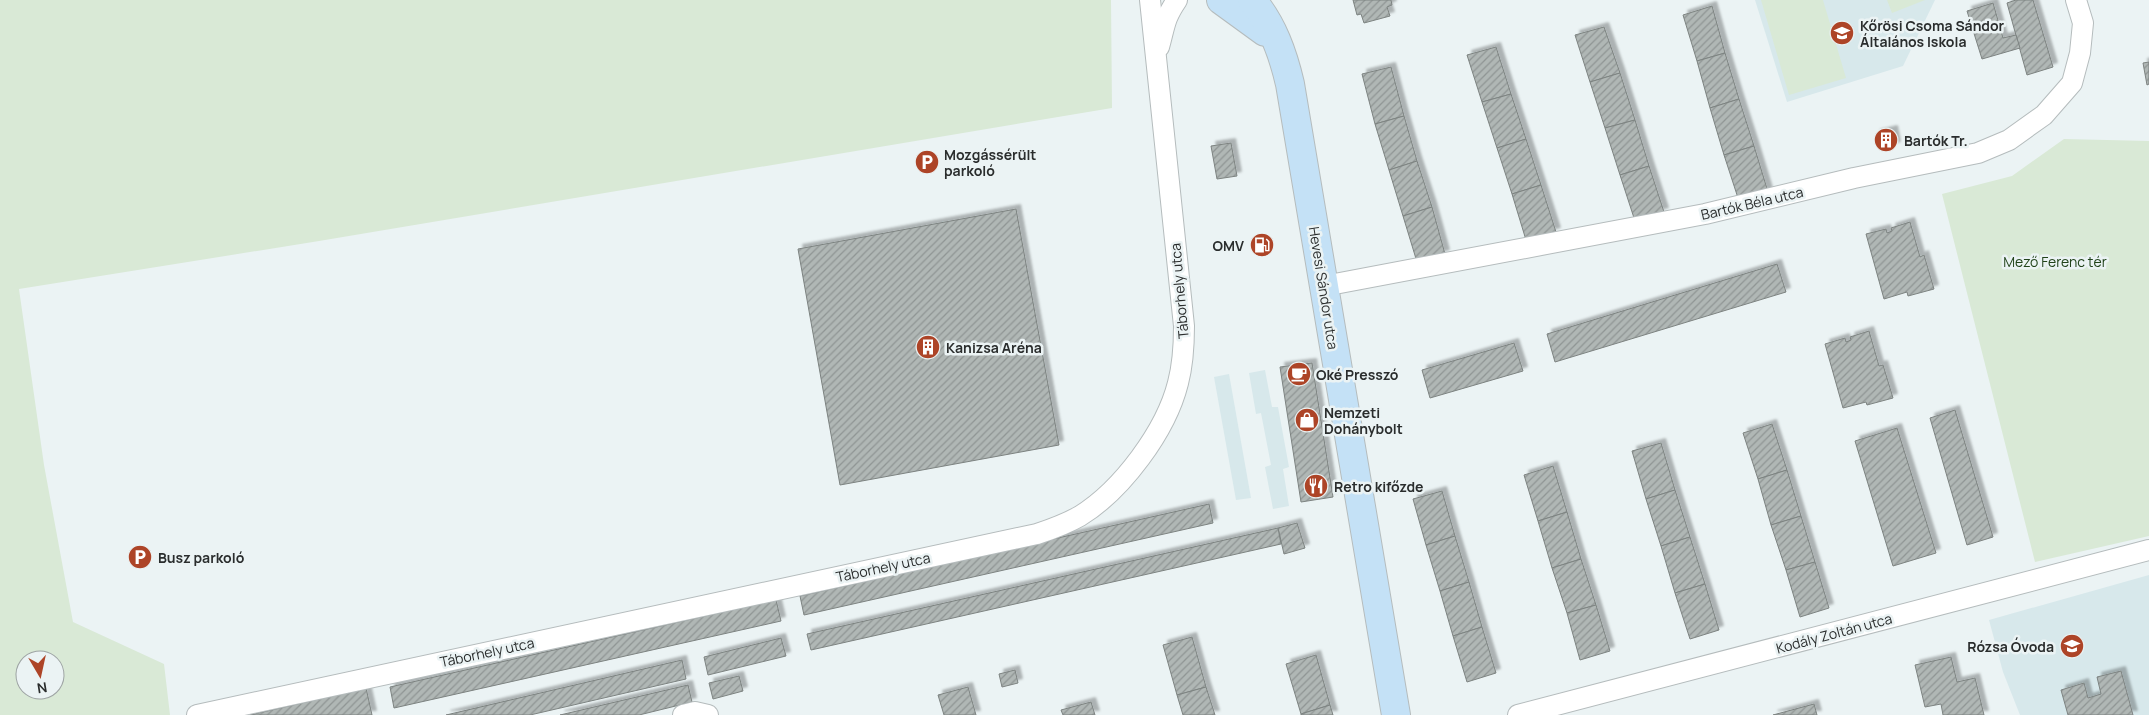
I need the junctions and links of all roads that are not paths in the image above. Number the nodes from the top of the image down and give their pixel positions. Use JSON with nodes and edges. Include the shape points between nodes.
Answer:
{"nodes":[{"id":1,"x":1150,"y":0,"type":"edge"},
{"id":2,"x":1177,"y":0,"type":"edge"},
{"id":3,"x":1221,"y":0,"type":"edge"},
{"id":4,"x":1252,"y":0,"type":"edge"},
{"id":5,"x":2076,"y":0,"type":"edge"},
{"id":6,"x":1276,"y":41,"type":"junction"},
{"id":7,"x":1156,"y":56,"type":"junction"},
{"id":8,"x":1324,"y":286,"type":"junction"},
{"id":9,"x":2149,"y":550,"type":"edge"},
{"id":10,"x":197,"y":715,"type":"edge"},
{"id":11,"x":683,"y":715,"type":"edge"},
{"id":12,"x":708,"y":715,"type":"edge"},
{"id":13,"x":1396,"y":715,"type":"edge"},
{"id":14,"x":1518,"y":715,"type":"edge"}],
"edges":[{"from":1,"to":7,"type":"street","name":"Táborhely utca"},
{"from":2,"to":7,"type":"street","name":"Táborhely utca","via":[[1165,21]]},
{"from":3,"to":6,"type":"main road"},
{"from":4,"to":6,"type":"main road","name":"Hevesi Sándor utca"},
{"from":5,"to":8,"type":"street","name":"Bartók Béla utca","via":[[2083,23],[2072,83],[2044,115],[1994,147],[1705,214]]},
{"from":6,"to":8,"type":"main road","name":"Hevesi Sándor utca","via":[[1290,84]]},
{"from":7,"to":10,"type":"street","name":"Táborhely utca","via":[[1184,326],[1184,354],[1178,384],[1160,428],[1118,484],[1081,515],[1037,534]]},
{"from":8,"to":13,"type":"main road","name":"Hevesi Sándor utca"},
{"from":9,"to":14,"type":"street","name":"Kodály Zoltán utca"},
{"from":11,"to":12,"type":"street","via":[[695,712]]}]}
